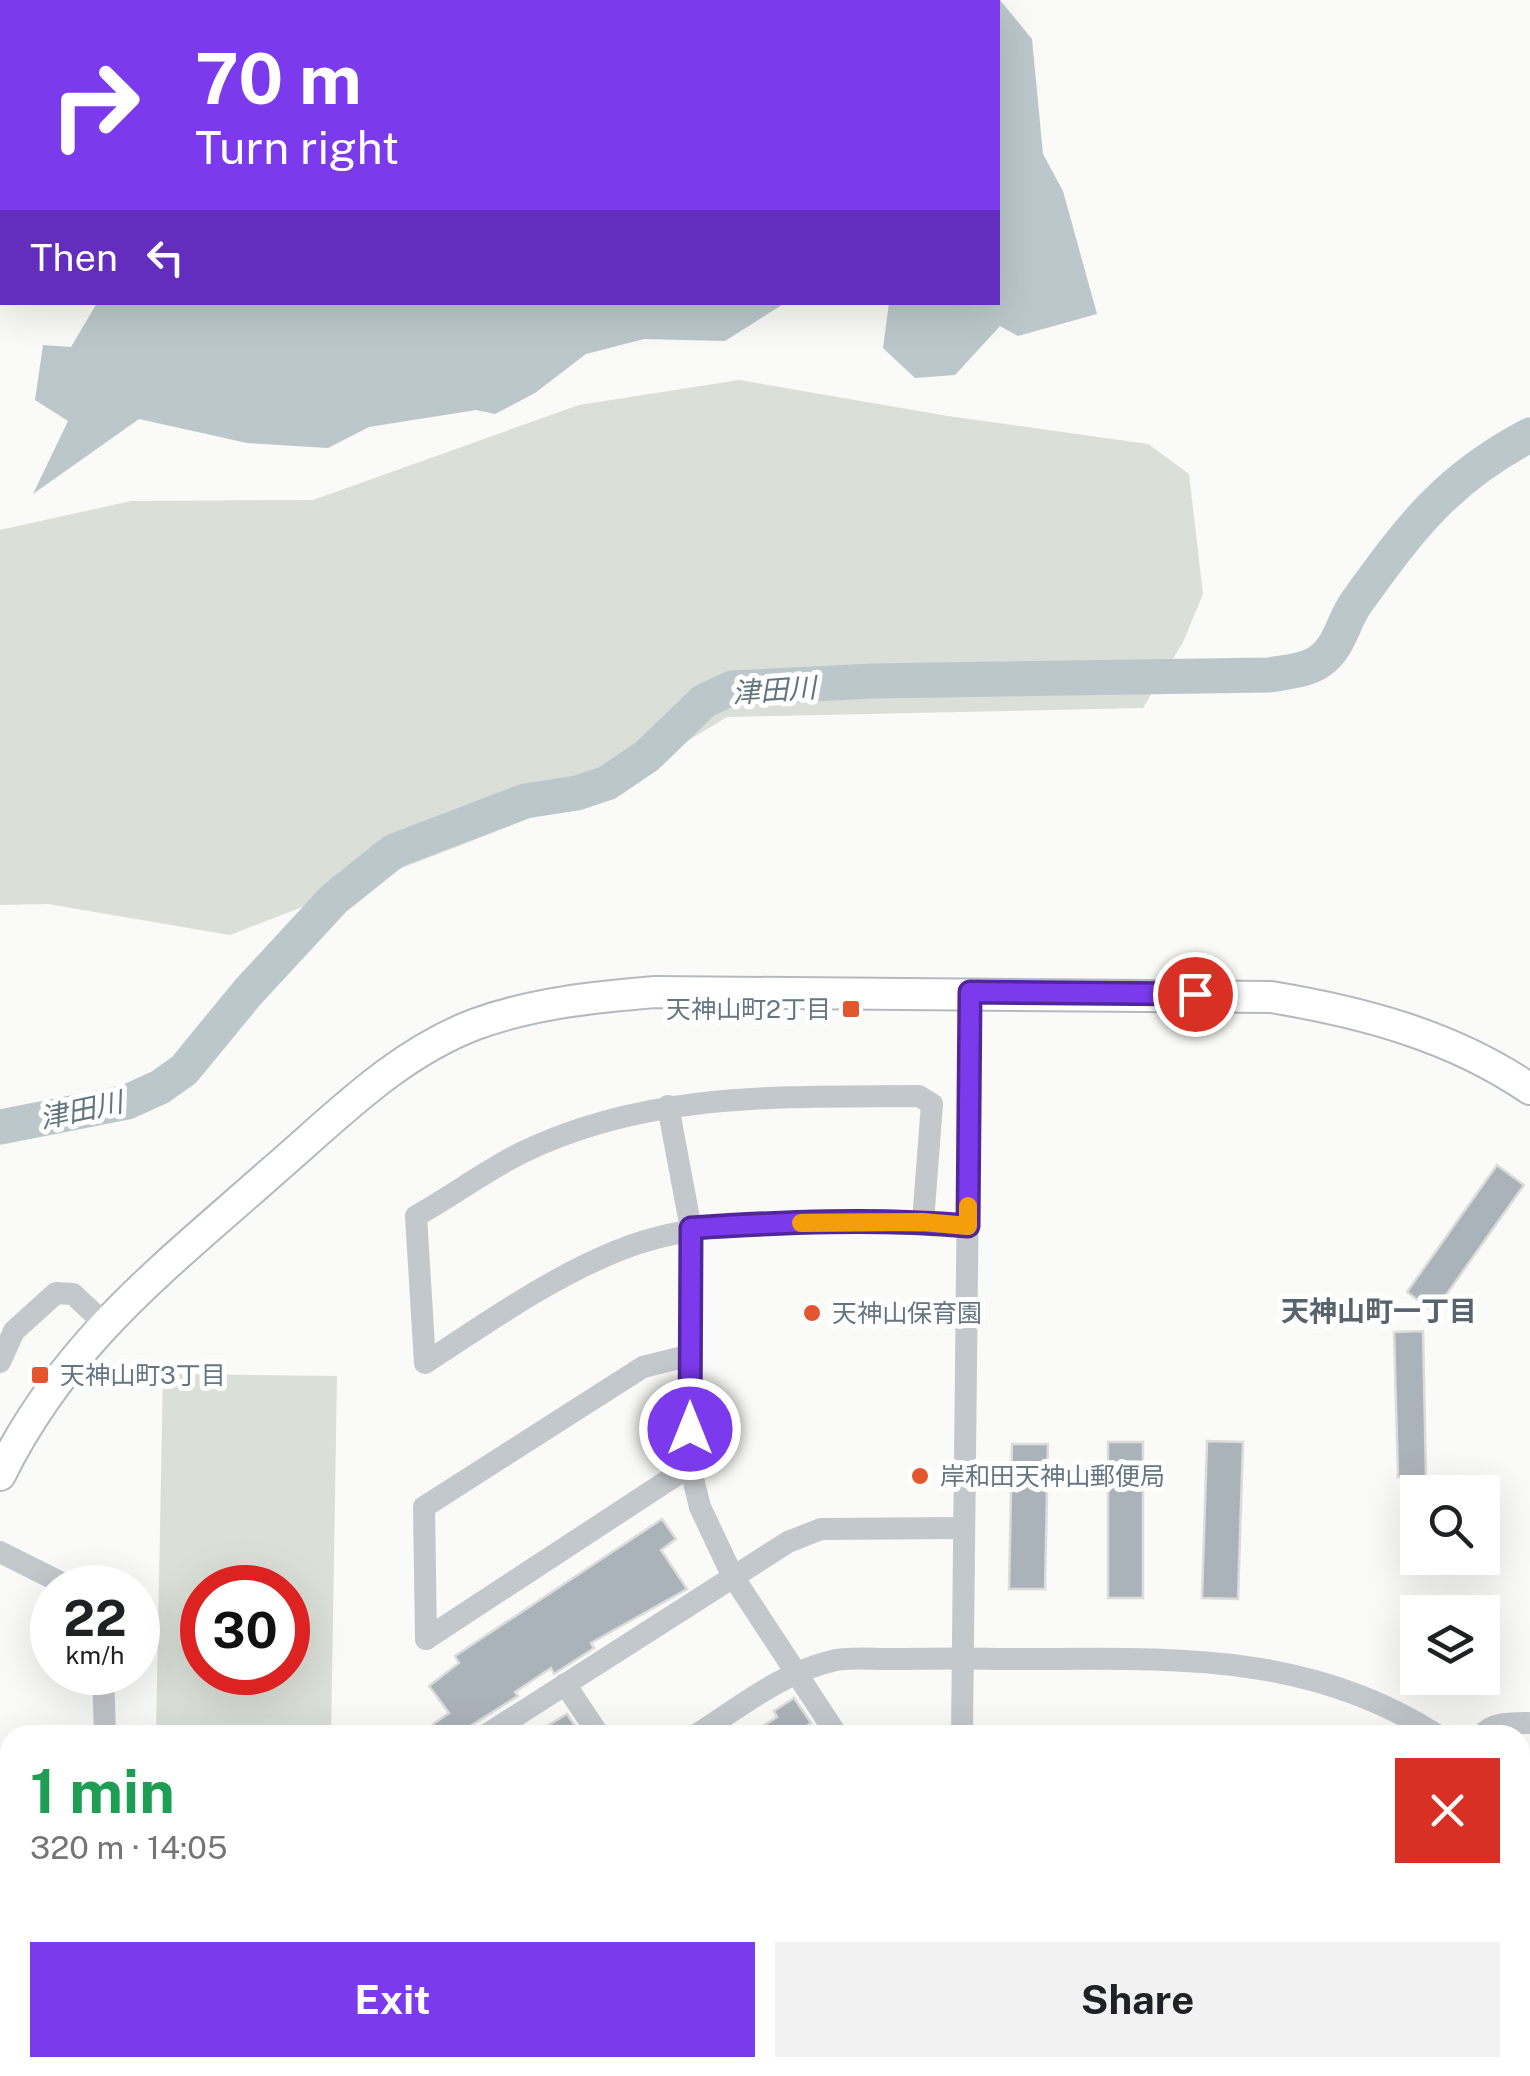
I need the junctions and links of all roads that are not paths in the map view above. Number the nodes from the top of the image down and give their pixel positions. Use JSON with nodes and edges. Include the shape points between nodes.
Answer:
{"nodes":[{"id":1,"x":970,"y":992,"type":"junction"},
{"id":2,"x":1530,"y":1089,"type":"edge"},
{"id":3,"x":668,"y":1106,"type":"junction"},
{"id":4,"x":923,"y":1222,"type":"junction"},
{"id":5,"x":968,"y":1226,"type":"junction"},
{"id":6,"x":691,"y":1228,"type":"junction"},
{"id":7,"x":104,"y":1323,"type":"junction"},
{"id":8,"x":691,"y":1355,"type":"junction"},
{"id":9,"x":0,"y":1362,"type":"edge"},
{"id":10,"x":690,"y":1466,"type":"junction"},
{"id":11,"x":0,"y":1475,"type":"edge"},
{"id":12,"x":964,"y":1528,"type":"junction"},
{"id":13,"x":0,"y":1552,"type":"edge"},
{"id":14,"x":30,"y":1567,"type":"edge"},
{"id":15,"x":732,"y":1575,"type":"junction"},
{"id":16,"x":962,"y":1658,"type":"junction"},
{"id":17,"x":797,"y":1672,"type":"junction"},
{"id":18,"x":565,"y":1684,"type":"junction"},
{"id":19,"x":104,"y":1695,"type":"edge"},
{"id":20,"x":1530,"y":1723,"type":"edge"},
{"id":21,"x":105,"y":1725,"type":"edge"},
{"id":22,"x":501,"y":1725,"type":"edge"},
{"id":23,"x":592,"y":1725,"type":"edge"},
{"id":24,"x":712,"y":1725,"type":"edge"},
{"id":25,"x":831,"y":1725,"type":"edge"},
{"id":26,"x":962,"y":1725,"type":"edge"},
{"id":27,"x":1421,"y":1725,"type":"edge"},
{"id":28,"x":1503,"y":1725,"type":"edge"}],
"edges":[{"from":1,"to":2,"type":"street","via":[[1271,997],[1396,1025],[1448,1044]]},
{"from":1,"to":5,"type":"street"},
{"from":1,"to":7,"type":"street","via":[[656,992],[590,997],[474,1025],[417,1052],[370,1086]]},
{"from":3,"to":4,"type":"street","via":[[735,1098],[920,1096],[932,1104]]},
{"from":3,"to":6,"type":"street"},
{"from":3,"to":6,"type":"street","via":[[520,1154],[416,1216],[425,1363],[556,1279]]},
{"from":4,"to":5,"type":"street"},
{"from":4,"to":6,"type":"street"},
{"from":5,"to":12,"type":"street"},
{"from":6,"to":8,"type":"street"},
{"from":7,"to":9,"type":"street","via":[[73,1294],[56,1293],[14,1331]]},
{"from":7,"to":11,"type":"street","via":[[38,1406]]},
{"from":8,"to":10,"type":"street"},
{"from":8,"to":10,"type":"street","via":[[643,1367],[424,1507],[426,1638]]},
{"from":10,"to":15,"type":"street","via":[[700,1507]]},
{"from":12,"to":15,"type":"street","via":[[821,1529]]},
{"from":12,"to":16,"type":"street"},
{"from":13,"to":14,"type":"street"},
{"from":15,"to":17,"type":"street"},
{"from":15,"to":18,"type":"street"},
{"from":16,"to":17,"type":"street","via":[[840,1659]]},
{"from":16,"to":26,"type":"street"},
{"from":16,"to":27,"type":"street","via":[[1217,1661],[1286,1671],[1348,1690]]},
{"from":17,"to":24,"type":"street"},
{"from":17,"to":25,"type":"street"},
{"from":18,"to":22,"type":"street"},
{"from":18,"to":23,"type":"street"},
{"from":19,"to":21,"type":"street"},
{"from":20,"to":28,"type":"street"}]}
